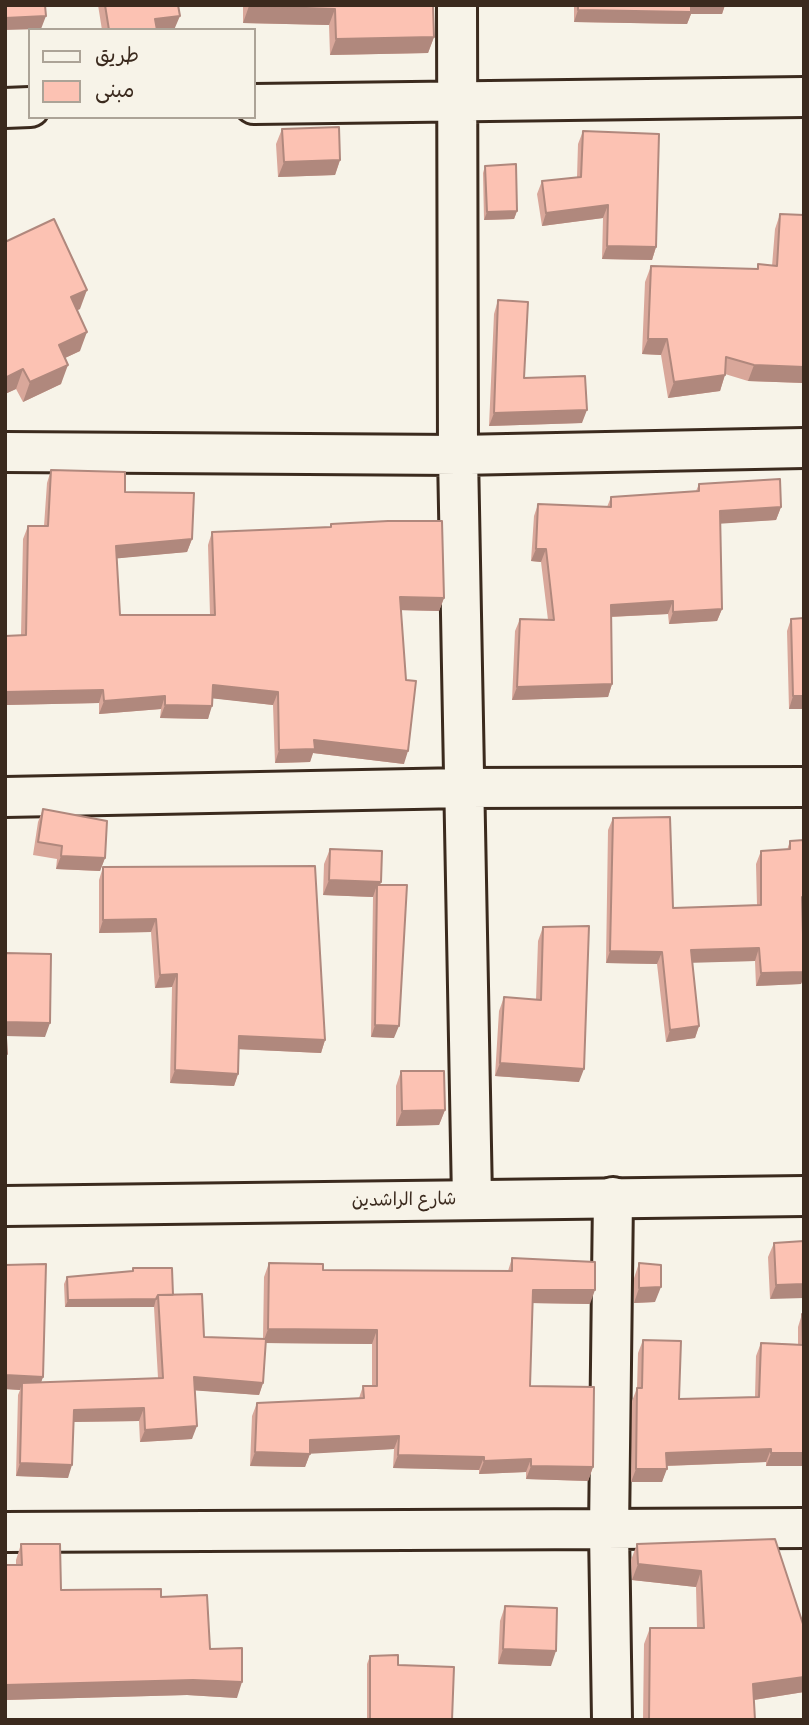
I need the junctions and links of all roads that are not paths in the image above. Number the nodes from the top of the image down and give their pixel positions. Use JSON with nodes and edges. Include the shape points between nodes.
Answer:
{"nodes":[{"id":1,"x":457,"y":5,"type":"edge"},
{"id":2,"x":804,"y":97,"type":"edge"},
{"id":3,"x":459,"y":102,"type":"junction"},
{"id":4,"x":256,"y":104,"type":"edge"},
{"id":5,"x":28,"y":107,"type":"edge"},
{"id":6,"x":5,"y":108,"type":"edge"},
{"id":7,"x":804,"y":448,"type":"edge"},
{"id":8,"x":5,"y":452,"type":"edge"},
{"id":9,"x":458,"y":455,"type":"junction"},
{"id":10,"x":804,"y":787,"type":"edge"},
{"id":11,"x":464,"y":788,"type":"junction"},
{"id":12,"x":5,"y":797,"type":"edge"},
{"id":13,"x":804,"y":1196,"type":"edge"},
{"id":14,"x":613,"y":1197,"type":"junction"},
{"id":15,"x":472,"y":1199,"type":"junction"},
{"id":16,"x":5,"y":1206,"type":"edge"},
{"id":17,"x":804,"y":1528,"type":"edge"},
{"id":18,"x":609,"y":1531,"type":"junction"},
{"id":19,"x":5,"y":1532,"type":"edge"},
{"id":20,"x":612,"y":1720,"type":"edge"}],
"edges":[{"from":1,"to":3,"type":"street"},
{"from":2,"to":3,"type":"street"},
{"from":3,"to":4,"type":"street"},
{"from":3,"to":9,"type":"street"},
{"from":5,"to":6,"type":"street"},
{"from":7,"to":9,"type":"street"},
{"from":8,"to":9,"type":"street"},
{"from":9,"to":11,"type":"street"},
{"from":10,"to":11,"type":"street"},
{"from":11,"to":12,"type":"street"},
{"from":11,"to":15,"type":"street"},
{"from":13,"to":14,"type":"street","name":"شارع الراشدين"},
{"from":14,"to":15,"type":"street","name":"شارع الراشدين"},
{"from":14,"to":18,"type":"street"},
{"from":15,"to":16,"type":"street","name":"شارع الراشدين"},
{"from":17,"to":18,"type":"street"},
{"from":18,"to":19,"type":"street"},
{"from":18,"to":20,"type":"street"}]}
